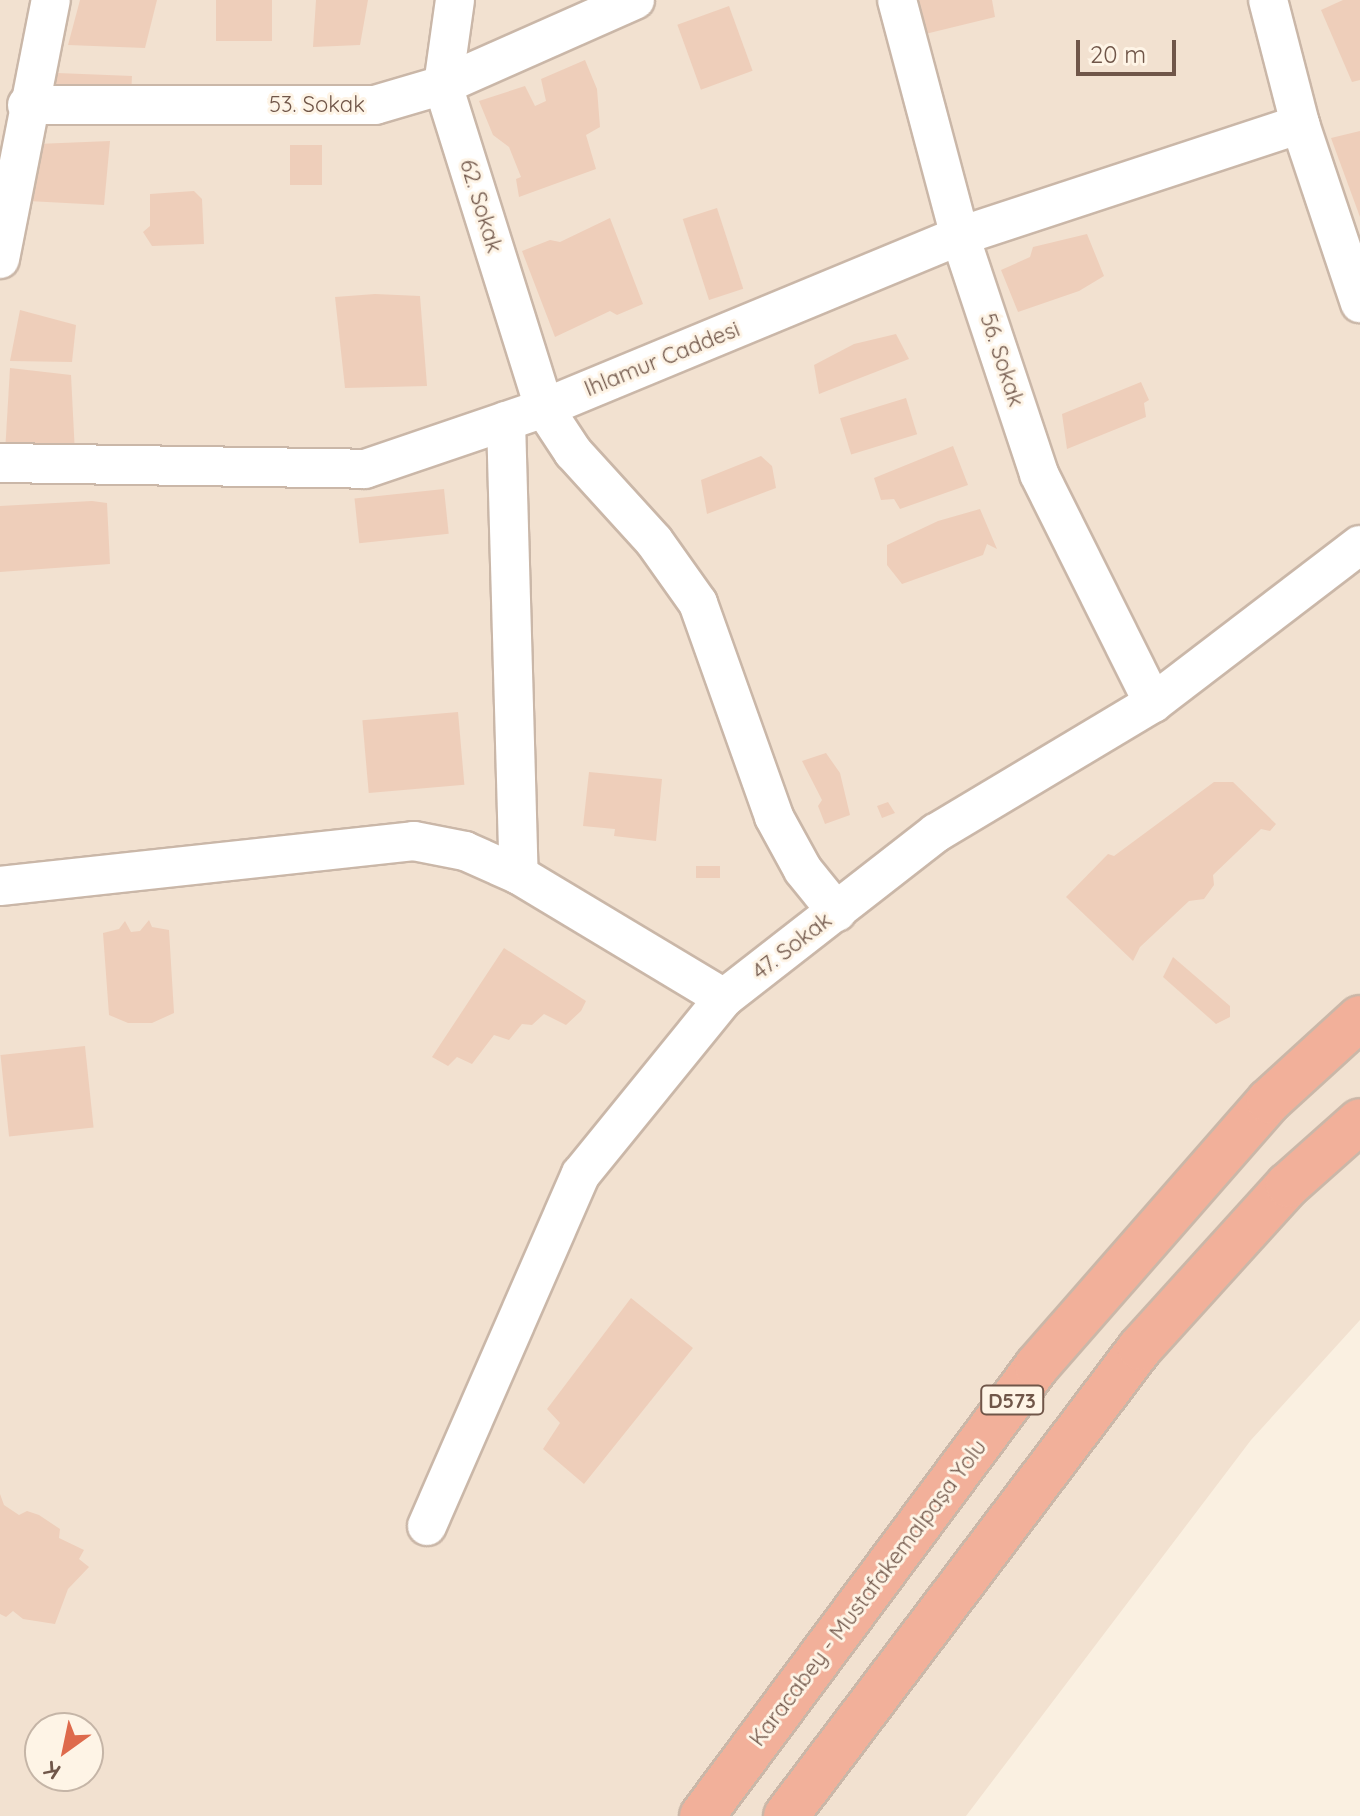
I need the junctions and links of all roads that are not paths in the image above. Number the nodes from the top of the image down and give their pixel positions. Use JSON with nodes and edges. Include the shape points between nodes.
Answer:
{"nodes":[{"id":1,"x":51,"y":0,"type":"edge"},
{"id":2,"x":455,"y":0,"type":"edge"},
{"id":3,"x":635,"y":0,"type":"edge"},
{"id":4,"x":897,"y":0,"type":"edge"},
{"id":5,"x":1268,"y":0,"type":"edge"},
{"id":6,"x":443,"y":85,"type":"junction"},
{"id":7,"x":27,"y":105,"type":"junction"},
{"id":8,"x":1300,"y":124,"type":"junction"},
{"id":9,"x":960,"y":236,"type":"junction"},
{"id":10,"x":0,"y":259,"type":"edge"},
{"id":11,"x":1360,"y":303,"type":"edge"},
{"id":12,"x":544,"y":408,"type":"junction"},
{"id":13,"x":506,"y":421,"type":"junction"},
{"id":14,"x":0,"y":463,"type":"edge"},
{"id":15,"x":1360,"y":545,"type":"edge"},
{"id":16,"x":1153,"y":703,"type":"junction"},
{"id":17,"x":519,"y":875,"type":"junction"},
{"id":18,"x":0,"y":886,"type":"edge"},
{"id":19,"x":837,"y":912,"type":"junction"},
{"id":20,"x":724,"y":998,"type":"junction"},
{"id":21,"x":1360,"y":1018,"type":"edge"},
{"id":22,"x":1360,"y":1121,"type":"edge"},
{"id":23,"x":427,"y":1526,"type":"dead end"},
{"id":24,"x":702,"y":1816,"type":"edge"},
{"id":25,"x":786,"y":1816,"type":"edge"}],
"edges":[{"from":1,"to":7,"type":"street"},
{"from":2,"to":6,"type":"street","name":"62. Sokak"},
{"from":3,"to":6,"type":"street","name":"53. Sokak"},
{"from":4,"to":9,"type":"street","name":"56. Sokak"},
{"from":5,"to":8,"type":"street"},
{"from":6,"to":7,"type":"street","name":"53. Sokak","via":[[375,105]]},
{"from":6,"to":12,"type":"street","name":"62. Sokak"},
{"from":7,"to":10,"type":"street"},
{"from":8,"to":9,"type":"street","name":"Ihlamur Caddesi"},
{"from":8,"to":11,"type":"street"},
{"from":9,"to":12,"type":"street","name":"Ihlamur Caddesi"},
{"from":9,"to":16,"type":"street","name":"56. Sokak","via":[[1039,474]]},
{"from":12,"to":13,"type":"street","name":"Ihlamur Caddesi"},
{"from":12,"to":19,"type":"street","name":"62. Sokak","via":[[573,452],[654,541],[698,603],[774,817],[803,870]]},
{"from":13,"to":14,"type":"street","name":"Ihlamur Caddesi","via":[[365,469]]},
{"from":13,"to":17,"type":"street"},
{"from":15,"to":16,"type":"street","name":"47. Sokak"},
{"from":16,"to":19,"type":"street","name":"47. Sokak","via":[[936,833]]},
{"from":17,"to":18,"type":"street","via":[[465,851],[414,841]]},
{"from":17,"to":20,"type":"street"},
{"from":19,"to":20,"type":"street","name":"47. Sokak"},
{"from":20,"to":23,"type":"street","name":"47. Sokak","via":[[581,1174]]},
{"from":21,"to":24,"type":"highway","name":"Karacabey - Mustafakemalpaşa Yolu","number":"D573","via":[[1269,1101],[1037,1366]]},
{"from":22,"to":25,"type":"highway","via":[[1288,1185],[1140,1348]]}]}
